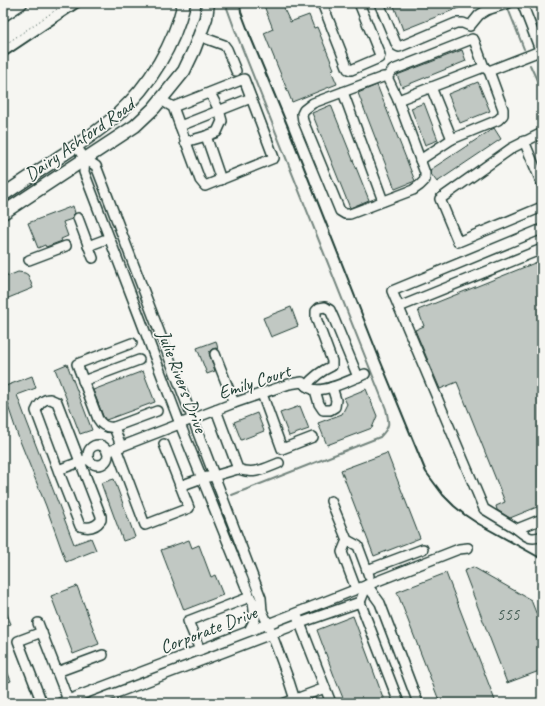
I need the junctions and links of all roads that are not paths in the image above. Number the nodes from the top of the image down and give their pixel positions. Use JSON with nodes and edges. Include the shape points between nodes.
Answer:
{"nodes":[{"id":1,"x":21,"y":3,"type":"edge"},
{"id":2,"x":184,"y":3,"type":"edge"},
{"id":3,"x":322,"y":3,"type":"edge"},
{"id":4,"x":359,"y":3,"type":"edge"},
{"id":5,"x":378,"y":3,"type":"edge"},
{"id":6,"x":522,"y":3,"type":"edge"},
{"id":7,"x":533,"y":3,"type":"edge"},
{"id":8,"x":209,"y":4,"type":"edge"},
{"id":9,"x":506,"y":4,"type":"edge"},
{"id":10,"x":3,"y":15,"type":"edge"},
{"id":11,"x":542,"y":25,"type":"edge"},
{"id":12,"x":199,"y":36,"type":"junction"},
{"id":13,"x":541,"y":53,"type":"edge"},
{"id":14,"x":487,"y":69,"type":"junction"},
{"id":15,"x":236,"y":71,"type":"dead end"},
{"id":16,"x":387,"y":77,"type":"junction"},
{"id":17,"x":431,"y":87,"type":"junction"},
{"id":18,"x":343,"y":92,"type":"junction"},
{"id":19,"x":210,"y":93,"type":"junction"},
{"id":20,"x":251,"y":98,"type":"junction"},
{"id":21,"x":161,"y":100,"type":"junction"},
{"id":22,"x":398,"y":100,"type":"junction"},
{"id":23,"x":173,"y":107,"type":"junction"},
{"id":24,"x":219,"y":110,"type":"junction"},
{"id":25,"x":180,"y":126,"type":"junction"},
{"id":26,"x":542,"y":133,"type":"edge"},
{"id":27,"x":206,"y":136,"type":"junction"},
{"id":28,"x":452,"y":139,"type":"junction"},
{"id":29,"x":524,"y":141,"type":"junction"},
{"id":30,"x":185,"y":142,"type":"junction"},
{"id":31,"x":76,"y":146,"type":"junction"},
{"id":32,"x":85,"y":159,"type":"junction"},
{"id":33,"x":420,"y":160,"type":"junction"},
{"id":34,"x":221,"y":180,"type":"junction"},
{"id":35,"x":542,"y":184,"type":"edge"},
{"id":36,"x":3,"y":195,"type":"edge"},
{"id":37,"x":383,"y":201,"type":"junction"},
{"id":38,"x":542,"y":207,"type":"edge"},
{"id":39,"x":3,"y":213,"type":"edge"},
{"id":40,"x":78,"y":218,"type":"dead end"},
{"id":41,"x":542,"y":229,"type":"edge"},
{"id":42,"x":109,"y":238,"type":"junction"},
{"id":43,"x":66,"y":246,"type":"dead end"},
{"id":44,"x":88,"y":246,"type":"junction"},
{"id":45,"x":542,"y":249,"type":"edge"},
{"id":46,"x":93,"y":258,"type":"dead end"},
{"id":47,"x":29,"y":260,"type":"dead end"},
{"id":48,"x":399,"y":307,"type":"junction"},
{"id":49,"x":152,"y":312,"type":"junction"},
{"id":50,"x":140,"y":318,"type":"junction"},
{"id":51,"x":132,"y":343,"type":"dead end"},
{"id":52,"x":215,"y":354,"type":"dead end"},
{"id":53,"x":139,"y":360,"type":"dead end"},
{"id":54,"x":83,"y":381,"type":"junction"},
{"id":55,"x":306,"y":386,"type":"junction"},
{"id":56,"x":332,"y":387,"type":"junction"},
{"id":57,"x":315,"y":390,"type":"junction"},
{"id":58,"x":262,"y":394,"type":"junction"},
{"id":59,"x":234,"y":403,"type":"junction"},
{"id":60,"x":216,"y":410,"type":"junction"},
{"id":61,"x":157,"y":411,"type":"dead end"},
{"id":62,"x":193,"y":419,"type":"junction"},
{"id":63,"x":180,"y":424,"type":"junction"},
{"id":64,"x":114,"y":427,"type":"junction"},
{"id":65,"x":313,"y":437,"type":"dead end"},
{"id":66,"x":164,"y":444,"type":"dead end"},
{"id":67,"x":115,"y":449,"type":"junction"},
{"id":68,"x":84,"y":460,"type":"junction"},
{"id":69,"x":279,"y":463,"type":"dead end"},
{"id":70,"x":58,"y":470,"type":"junction"},
{"id":71,"x":238,"y":470,"type":"junction"},
{"id":72,"x":214,"y":476,"type":"junction"},
{"id":73,"x":202,"y":478,"type":"junction"},
{"id":74,"x":180,"y":486,"type":"junction"},
{"id":75,"x":331,"y":501,"type":"dead end"},
{"id":76,"x":542,"y":519,"type":"edge"},
{"id":77,"x":517,"y":529,"type":"junction"},
{"id":78,"x":542,"y":536,"type":"edge"},
{"id":79,"x":347,"y":540,"type":"junction"},
{"id":80,"x":464,"y":548,"type":"dead end"},
{"id":81,"x":424,"y":549,"type":"dead end"},
{"id":82,"x":367,"y":570,"type":"junction"},
{"id":83,"x":370,"y":584,"type":"junction"},
{"id":84,"x":356,"y":589,"type":"junction"},
{"id":85,"x":251,"y":599,"type":"junction"},
{"id":86,"x":360,"y":602,"type":"junction"},
{"id":87,"x":262,"y":611,"type":"junction"},
{"id":88,"x":296,"y":613,"type":"junction"},
{"id":89,"x":38,"y":622,"type":"dead end"},
{"id":90,"x":300,"y":623,"type":"junction"},
{"id":91,"x":268,"y":624,"type":"junction"},
{"id":92,"x":249,"y":631,"type":"junction"},
{"id":93,"x":42,"y":632,"type":"junction"},
{"id":94,"x":272,"y":634,"type":"junction"},
{"id":95,"x":200,"y":650,"type":"junction"},
{"id":96,"x":102,"y":655,"type":"dead end"},
{"id":97,"x":57,"y":672,"type":"junction"},
{"id":98,"x":123,"y":679,"type":"junction"},
{"id":99,"x":325,"y":688,"type":"junction"},
{"id":100,"x":127,"y":689,"type":"junction"},
{"id":101,"x":114,"y":699,"type":"edge"},
{"id":102,"x":64,"y":701,"type":"edge"},
{"id":103,"x":295,"y":701,"type":"edge"},
{"id":104,"x":42,"y":703,"type":"edge"},
{"id":105,"x":90,"y":703,"type":"edge"},
{"id":106,"x":285,"y":703,"type":"edge"},
{"id":107,"x":331,"y":703,"type":"edge"},
{"id":108,"x":399,"y":703,"type":"edge"},
{"id":109,"x":418,"y":703,"type":"edge"}],
"edges":[{"from":1,"to":10,"type":"main road"},
{"from":2,"to":31,"type":"main road","name":"Dairy Ashford Road","via":[[162,58],[135,97],[100,129]]},
{"from":3,"to":4,"type":"street","via":[[348,69],[351,70],[379,58],[380,55]]},
{"from":5,"to":9,"type":"street","via":[[397,46],[456,23],[470,26],[487,10]]},
{"from":6,"to":13,"type":"street"},
{"from":7,"to":11,"type":"street"},
{"from":8,"to":12,"type":"main road","name":"Dairy Ashford Road"},
{"from":12,"to":15,"type":"street","via":[[224,45]]},
{"from":12,"to":21,"type":"main road","name":"Dairy Ashford Road","via":[[184,71]]},
{"from":13,"to":14,"type":"street"},
{"from":14,"to":16,"type":"street","via":[[472,39],[393,70]]},
{"from":14,"to":17,"type":"street"},
{"from":14,"to":28,"type":"street","via":[[503,109],[503,116]]},
{"from":16,"to":18,"type":"street"},
{"from":16,"to":22,"type":"street"},
{"from":17,"to":22,"type":"street"},
{"from":17,"to":28,"type":"street"},
{"from":18,"to":37,"type":"street"},
{"from":18,"to":37,"type":"street","via":[[313,103],[304,110],[303,121],[340,211],[350,214]]},
{"from":19,"to":20,"type":"street","via":[[244,79]]},
{"from":19,"to":23,"type":"street"},
{"from":19,"to":24,"type":"street"},
{"from":20,"to":24,"type":"street"},
{"from":20,"to":34,"type":"street","via":[[274,158]]},
{"from":21,"to":23,"type":"street"},
{"from":21,"to":32,"type":"main road","name":"Dairy Ashford Road","via":[[135,126]]},
{"from":22,"to":33,"type":"street"},
{"from":23,"to":25,"type":"street"},
{"from":24,"to":25,"type":"street"},
{"from":24,"to":27,"type":"street","via":[[222,122],[217,132]]},
{"from":25,"to":30,"type":"street"},
{"from":26,"to":29,"type":"street"},
{"from":27,"to":30,"type":"street"},
{"from":27,"to":34,"type":"street"},
{"from":28,"to":33,"type":"street"},
{"from":29,"to":35,"type":"street"},
{"from":29,"to":38,"type":"street","via":[[436,200],[458,242]]},
{"from":30,"to":34,"type":"street","via":[[200,180],[205,186]]},
{"from":31,"to":32,"type":"street","name":"Julie Rivers Drive"},
{"from":31,"to":36,"type":"main road","name":"Dairy Ashford Road"},
{"from":32,"to":39,"type":"main road","name":"Dairy Ashford Road"},
{"from":32,"to":42,"type":"street","name":"Julie Rivers Drive","via":[[84,172]]},
{"from":32,"to":49,"type":"street","name":"Julie Rivers Drive","via":[[96,166]]},
{"from":33,"to":37,"type":"street","via":[[425,180],[413,190]]},
{"from":40,"to":44,"type":"street"},
{"from":41,"to":48,"type":"street","via":[[392,291]]},
{"from":42,"to":44,"type":"street"},
{"from":42,"to":50,"type":"street","name":"Julie Rivers Drive"},
{"from":43,"to":47,"type":"street"},
{"from":44,"to":46,"type":"street"},
{"from":45,"to":48,"type":"street"},
{"from":48,"to":77,"type":"street","via":[[484,509]]},
{"from":49,"to":50,"type":"street"},
{"from":49,"to":62,"type":"street","name":"Julie Rivers Drive"},
{"from":50,"to":63,"type":"street","name":"Julie Rivers Drive"},
{"from":51,"to":54,"type":"street","via":[[77,364]]},
{"from":52,"to":59,"type":"street"},
{"from":53,"to":54,"type":"street"},
{"from":54,"to":64,"type":"street","via":[[100,423],[108,428]]},
{"from":55,"to":56,"type":"street","name":"Emily Court","via":[[320,372],[332,366],[316,318],[316,311],[325,307],[330,310],[362,376]]},
{"from":55,"to":57,"type":"street","name":"Emily Court"},
{"from":55,"to":58,"type":"street","name":"Emily Court","via":[[302,382],[289,384]]},
{"from":56,"to":57,"type":"street","name":"Emily Court"},
{"from":56,"to":57,"type":"street","via":[[336,400],[335,407],[330,410],[323,410]]},
{"from":58,"to":59,"type":"street","name":"Emily Court"},
{"from":58,"to":65,"type":"street","via":[[282,449]]},
{"from":59,"to":60,"type":"street","name":"Emily Court"},
{"from":60,"to":62,"type":"street","name":"Emily Court"},
{"from":60,"to":71,"type":"street"},
{"from":61,"to":64,"type":"street"},
{"from":62,"to":63,"type":"street","name":"Emily Court"},
{"from":62,"to":72,"type":"street","name":"Julie Rivers Drive"},
{"from":63,"to":67,"type":"street","name":"Emily Court"},
{"from":63,"to":73,"type":"street","name":"Julie Rivers Drive"},
{"from":64,"to":67,"type":"street"},
{"from":66,"to":74,"type":"street"},
{"from":67,"to":68,"type":"street","via":[[99,445],[93,447]]},
{"from":67,"to":68,"type":"street","via":[[101,465]]},
{"from":67,"to":74,"type":"street","via":[[145,525],[189,508]]},
{"from":68,"to":70,"type":"street"},
{"from":68,"to":70,"type":"street","via":[[101,516],[99,524],[89,528],[80,526]]},
{"from":68,"to":70,"type":"street","via":[[57,402],[51,399],[43,401],[37,406],[36,411]]},
{"from":69,"to":71,"type":"street","via":[[258,471]]},
{"from":71,"to":72,"type":"street"},
{"from":72,"to":73,"type":"street"},
{"from":72,"to":87,"type":"street","name":"Julie Rivers Drive","via":[[262,598]]},
{"from":73,"to":74,"type":"street"},
{"from":73,"to":85,"type":"street","name":"Julie Rivers Drive"},
{"from":75,"to":79,"type":"street"},
{"from":76,"to":77,"type":"street"},
{"from":77,"to":78,"type":"street","via":[[530,538]]},
{"from":79,"to":82,"type":"street","via":[[358,546]]},
{"from":79,"to":84,"type":"street","via":[[342,552]]},
{"from":80,"to":83,"type":"street","name":"Corporate Drive"},
{"from":81,"to":82,"type":"street"},
{"from":82,"to":83,"type":"street"},
{"from":83,"to":84,"type":"street","name":"Corporate Drive"},
{"from":83,"to":86,"type":"street"},
{"from":83,"to":109,"type":"street","via":[[380,603]]},
{"from":84,"to":88,"type":"street","name":"Corporate Drive"},
{"from":85,"to":87,"type":"street","name":"Julie Rivers Drive"},
{"from":85,"to":92,"type":"street","via":[[255,619]]},
{"from":85,"to":95,"type":"street","via":[[188,621]]},
{"from":86,"to":90,"type":"street","name":"Corporate Drive"},
{"from":86,"to":108,"type":"street"},
{"from":87,"to":91,"type":"street","name":"Julie Rivers Drive"},
{"from":88,"to":90,"type":"street"},
{"from":88,"to":91,"type":"street","name":"Corporate Drive"},
{"from":89,"to":93,"type":"street"},
{"from":90,"to":94,"type":"street","name":"Corporate Drive"},
{"from":90,"to":99,"type":"street"},
{"from":91,"to":92,"type":"street","name":"Corporate Drive"},
{"from":91,"to":94,"type":"street","name":"Julie Rivers Drive"},
{"from":92,"to":95,"type":"street","name":"Corporate Drive"},
{"from":93,"to":97,"type":"street"},
{"from":93,"to":104,"type":"street","via":[[18,641]]},
{"from":94,"to":100,"type":"street","name":"Corporate Drive"},
{"from":94,"to":103,"type":"street","name":"Julie Rivers Drive"},
{"from":95,"to":98,"type":"street","name":"Corporate Drive"},
{"from":96,"to":97,"type":"street"},
{"from":97,"to":102,"type":"street"},
{"from":98,"to":100,"type":"street"},
{"from":98,"to":102,"type":"street","name":"Corporate Drive"},
{"from":99,"to":103,"type":"street"},
{"from":99,"to":107,"type":"street"},
{"from":100,"to":101,"type":"street","name":"Corporate Drive"},
{"from":101,"to":105,"type":"street","name":"Corporate Drive"},
{"from":103,"to":106,"type":"street"}]}
